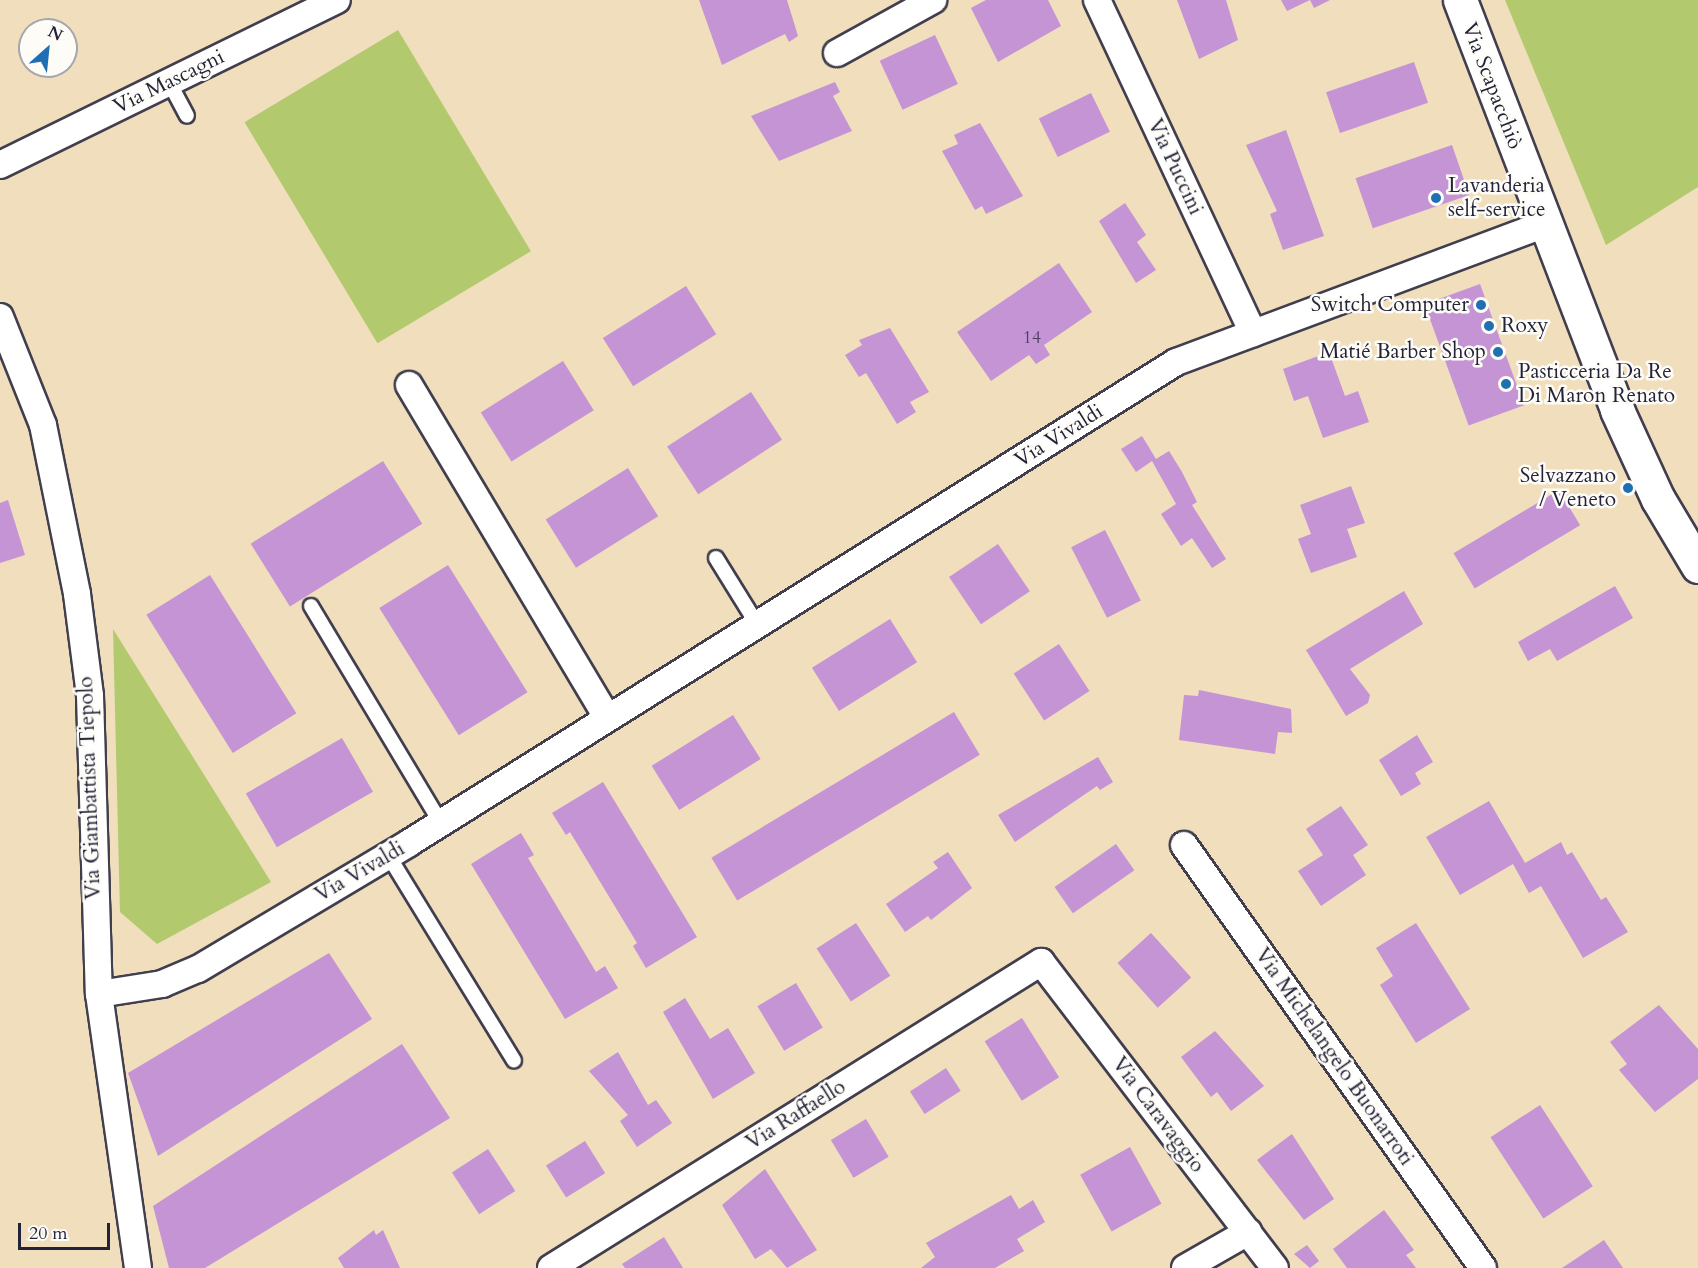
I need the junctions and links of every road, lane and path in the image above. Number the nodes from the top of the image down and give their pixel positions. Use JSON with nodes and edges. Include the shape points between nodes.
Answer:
{"nodes":[{"id":1,"x":337,"y":0,"type":"edge"},
{"id":2,"x":933,"y":0,"type":"edge"},
{"id":3,"x":1097,"y":0,"type":"edge"},
{"id":4,"x":1460,"y":0,"type":"edge"},
{"id":5,"x":837,"y":52,"type":"dead end"},
{"id":6,"x":169,"y":82,"type":"junction"},
{"id":7,"x":187,"y":116,"type":"dead end"},
{"id":8,"x":0,"y":165,"type":"edge"},
{"id":9,"x":1545,"y":224,"type":"junction"},
{"id":10,"x":0,"y":317,"type":"edge"},
{"id":11,"x":1253,"y":333,"type":"junction"},
{"id":12,"x":409,"y":385,"type":"dead end"},
{"id":13,"x":716,"y":558,"type":"dead end"},
{"id":14,"x":1698,"y":566,"type":"edge"},
{"id":15,"x":311,"y":606,"type":"dead end"},
{"id":16,"x":757,"y":624,"type":"junction"},
{"id":17,"x":607,"y":717,"type":"junction"},
{"id":18,"x":441,"y":823,"type":"junction"},
{"id":19,"x":1184,"y":845,"type":"dead end"},
{"id":20,"x":388,"y":855,"type":"junction"},
{"id":21,"x":1041,"y":962,"type":"joint"},
{"id":22,"x":99,"y":994,"type":"junction"},
{"id":23,"x":514,"y":1061,"type":"dead end"},
{"id":24,"x":1248,"y":1232,"type":"junction"},
{"id":25,"x":138,"y":1268,"type":"edge"},
{"id":26,"x":551,"y":1268,"type":"edge"},
{"id":27,"x":1185,"y":1268,"type":"edge"},
{"id":28,"x":1275,"y":1268,"type":"edge"},
{"id":29,"x":1483,"y":1268,"type":"edge"}],
"edges":[{"from":1,"to":6,"type":"street","name":"Via Mascagni"},
{"from":2,"to":5,"type":"street"},
{"from":3,"to":11,"type":"street","name":"Via Puccini"},
{"from":4,"to":9,"type":"street","name":"Via Scapacchiò"},
{"from":6,"to":7,"type":"lane"},
{"from":6,"to":8,"type":"street","name":"Via Mascagni"},
{"from":9,"to":11,"type":"street","name":"Via Vivaldi"},
{"from":9,"to":14,"type":"street","name":"Via Scapacchiò","via":[[1617,410],[1658,499]]},
{"from":10,"to":22,"type":"street","name":"Via Giambattista Tiepolo","via":[[43,425],[77,594],[90,696]]},
{"from":11,"to":16,"type":"street","name":"Via Vivaldi","via":[[1176,362]]},
{"from":12,"to":17,"type":"street"},
{"from":13,"to":16,"type":"lane"},
{"from":15,"to":18,"type":"lane"},
{"from":16,"to":17,"type":"street","name":"Via Vivaldi"},
{"from":17,"to":18,"type":"street","name":"Via Vivaldi"},
{"from":18,"to":20,"type":"street","name":"Via Vivaldi"},
{"from":19,"to":29,"type":"street","name":"Via Michelangelo Buonarroti"},
{"from":20,"to":22,"type":"street","name":"Via Vivaldi","via":[[198,969],[162,984]]},
{"from":20,"to":23,"type":"lane"},
{"from":21,"to":24,"type":"street","name":"Via Caravaggio"},
{"from":21,"to":26,"type":"street","name":"Via Raffaello"},
{"from":22,"to":25,"type":"street","name":"Via Giambattista Tiepolo"},
{"from":24,"to":27,"type":"street"},
{"from":24,"to":28,"type":"street","name":"Via Caravaggio"}]}
